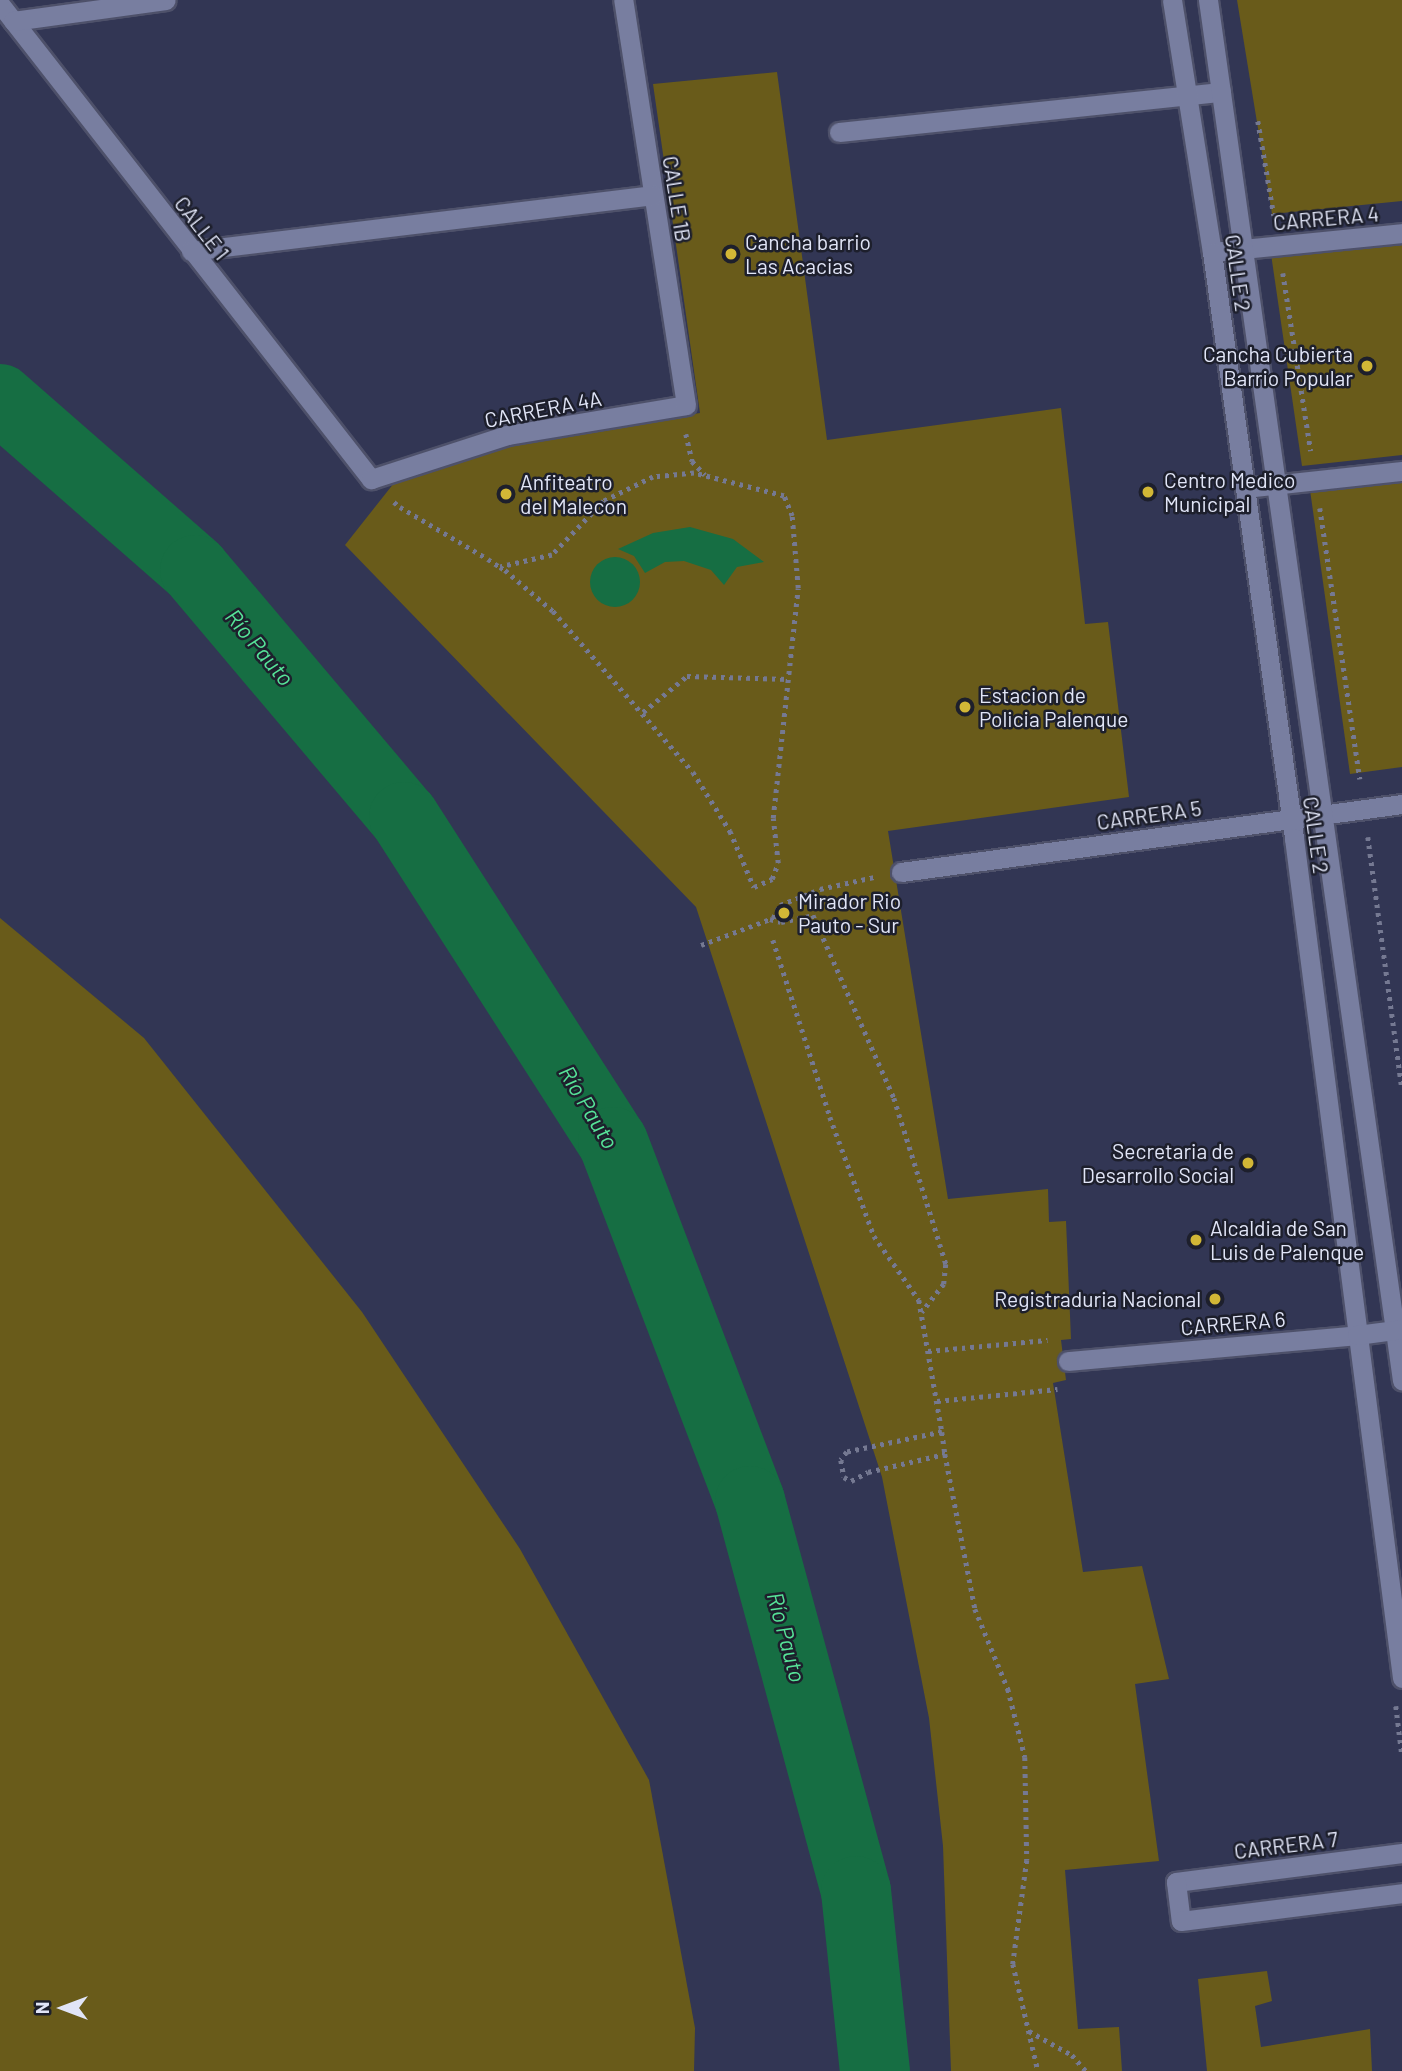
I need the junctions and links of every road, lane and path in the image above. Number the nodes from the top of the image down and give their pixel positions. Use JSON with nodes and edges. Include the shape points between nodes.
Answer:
{"nodes":[{"id":1,"x":166,"y":0,"type":"edge"},
{"id":2,"x":624,"y":0,"type":"edge"},
{"id":3,"x":1172,"y":0,"type":"edge"},
{"id":4,"x":1208,"y":0,"type":"edge"},
{"id":5,"x":0,"y":4,"type":"edge"},
{"id":6,"x":13,"y":21,"type":"junction"},
{"id":7,"x":1221,"y":92,"type":"junction"},
{"id":8,"x":1188,"y":96,"type":"junction"},
{"id":9,"x":1256,"y":109,"type":"dead end"},
{"id":10,"x":839,"y":132,"type":"dead end"},
{"id":11,"x":653,"y":195,"type":"junction"},
{"id":12,"x":1402,"y":233,"type":"edge"},
{"id":13,"x":1279,"y":245,"type":"junction"},
{"id":14,"x":1242,"y":248,"type":"junction"},
{"id":15,"x":191,"y":251,"type":"junction"},
{"id":16,"x":1212,"y":251,"type":"junction"},
{"id":17,"x":686,"y":405,"type":"junction"},
{"id":18,"x":1402,"y":471,"type":"edge"},
{"id":19,"x":705,"y":475,"type":"junction"},
{"id":20,"x":371,"y":479,"type":"junction"},
{"id":21,"x":1316,"y":481,"type":"junction"},
{"id":22,"x":1276,"y":486,"type":"junction"},
{"id":23,"x":1245,"y":488,"type":"junction"},
{"id":24,"x":500,"y":567,"type":"junction"},
{"id":25,"x":788,"y":679,"type":"junction"},
{"id":26,"x":643,"y":712,"type":"junction"},
{"id":27,"x":1402,"y":804,"type":"edge"},
{"id":28,"x":1364,"y":809,"type":"junction"},
{"id":29,"x":1322,"y":814,"type":"junction"},
{"id":30,"x":1291,"y":818,"type":"junction"},
{"id":31,"x":901,"y":872,"type":"joint"},
{"id":32,"x":773,"y":918,"type":"junction"},
{"id":33,"x":773,"y":940,"type":"dead end"},
{"id":34,"x":701,"y":944,"type":"dead end"},
{"id":35,"x":1402,"y":1089,"type":"edge"},
{"id":36,"x":922,"y":1312,"type":"junction"},
{"id":37,"x":1399,"y":1330,"type":"edge"},
{"id":38,"x":1357,"y":1335,"type":"junction"},
{"id":39,"x":1068,"y":1362,"type":"dead end"},
{"id":40,"x":1402,"y":1380,"type":"edge"},
{"id":41,"x":942,"y":1432,"type":"junction"},
{"id":42,"x":945,"y":1454,"type":"junction"},
{"id":43,"x":1402,"y":1678,"type":"edge"},
{"id":44,"x":1402,"y":1853,"type":"edge"},
{"id":45,"x":1402,"y":1893,"type":"edge"},
{"id":46,"x":1029,"y":2030,"type":"junction"},
{"id":47,"x":1038,"y":2071,"type":"edge"},
{"id":48,"x":1086,"y":2071,"type":"edge"}],
"edges":[{"from":1,"to":6,"type":"street"},
{"from":2,"to":11,"type":"street","name":"CALLE 1B"},
{"from":3,"to":8,"type":"street","name":"CALLE 2"},
{"from":4,"to":7,"type":"street","name":"CALLE 2"},
{"from":5,"to":6,"type":"street","name":"CALLE 1"},
{"from":6,"to":15,"type":"street","name":"CALLE 1"},
{"from":7,"to":8,"type":"street"},
{"from":7,"to":14,"type":"street","name":"CALLE 2"},
{"from":8,"to":10,"type":"street"},
{"from":8,"to":16,"type":"street","name":"CALLE 2"},
{"from":9,"to":13,"type":"path"},
{"from":11,"to":15,"type":"street"},
{"from":11,"to":17,"type":"street","name":"CALLE 1B"},
{"from":12,"to":13,"type":"street","name":"CARRERA 4"},
{"from":13,"to":14,"type":"street","name":"CARRERA 4"},
{"from":13,"to":21,"type":"path"},
{"from":14,"to":16,"type":"street","name":"CARRERA 4"},
{"from":14,"to":22,"type":"street","name":"CALLE 2"},
{"from":15,"to":20,"type":"street","name":"CALLE 1"},
{"from":16,"to":23,"type":"street","name":"CALLE 2"},
{"from":17,"to":19,"type":"path","via":[[689,454]]},
{"from":17,"to":20,"type":"street","name":"CARRERA 4A","via":[[507,435]]},
{"from":18,"to":21,"type":"street"},
{"from":19,"to":24,"type":"path","via":[[671,473],[620,490],[552,555]]},
{"from":19,"to":25,"type":"path","via":[[780,494],[790,507],[798,588]]},
{"from":20,"to":24,"type":"path","via":[[401,507]]},
{"from":21,"to":22,"type":"street"},
{"from":21,"to":28,"type":"path"},
{"from":22,"to":23,"type":"street"},
{"from":22,"to":29,"type":"street","name":"CALLE 2"},
{"from":23,"to":30,"type":"street","name":"CALLE 2"},
{"from":24,"to":26,"type":"path","via":[[553,611]]},
{"from":25,"to":26,"type":"path","via":[[687,676]]},
{"from":25,"to":26,"type":"path","via":[[773,818],[777,873],[754,887],[708,793]]},
{"from":27,"to":28,"type":"street","name":"CARRERA 5"},
{"from":28,"to":29,"type":"street","name":"CARRERA 5"},
{"from":28,"to":35,"type":"path"},
{"from":29,"to":30,"type":"street","name":"CARRERA 5"},
{"from":29,"to":37,"type":"street","name":"CALLE 2"},
{"from":30,"to":31,"type":"street","name":"CARRERA 5"},
{"from":30,"to":38,"type":"street","name":"CALLE 2"},
{"from":31,"to":32,"type":"path","via":[[820,889],[780,905]]},
{"from":32,"to":34,"type":"path"},
{"from":32,"to":36,"type":"path","via":[[781,922],[813,915],[894,1098],[947,1270],[942,1288]]},
{"from":33,"to":36,"type":"path","via":[[877,1244],[916,1292]]},
{"from":36,"to":41,"type":"path"},
{"from":37,"to":38,"type":"street","name":"CARRERA 6"},
{"from":37,"to":40,"type":"street","name":"CALLE 2"},
{"from":38,"to":39,"type":"street","name":"CARRERA 6"},
{"from":38,"to":43,"type":"street","name":"CALLE 2"},
{"from":41,"to":42,"type":"path"},
{"from":41,"to":42,"type":"path","via":[[846,1452],[841,1460],[844,1477],[851,1481],[868,1472]]},
{"from":42,"to":46,"type":"path","via":[[975,1609],[1008,1689],[1025,1757],[1027,1860],[1013,1964]]},
{"from":44,"to":45,"type":"street","name":"CARRERA 7","via":[[1176,1882],[1181,1921]]},
{"from":46,"to":47,"type":"path"},
{"from":46,"to":48,"type":"path","via":[[1072,2055]]}]}
